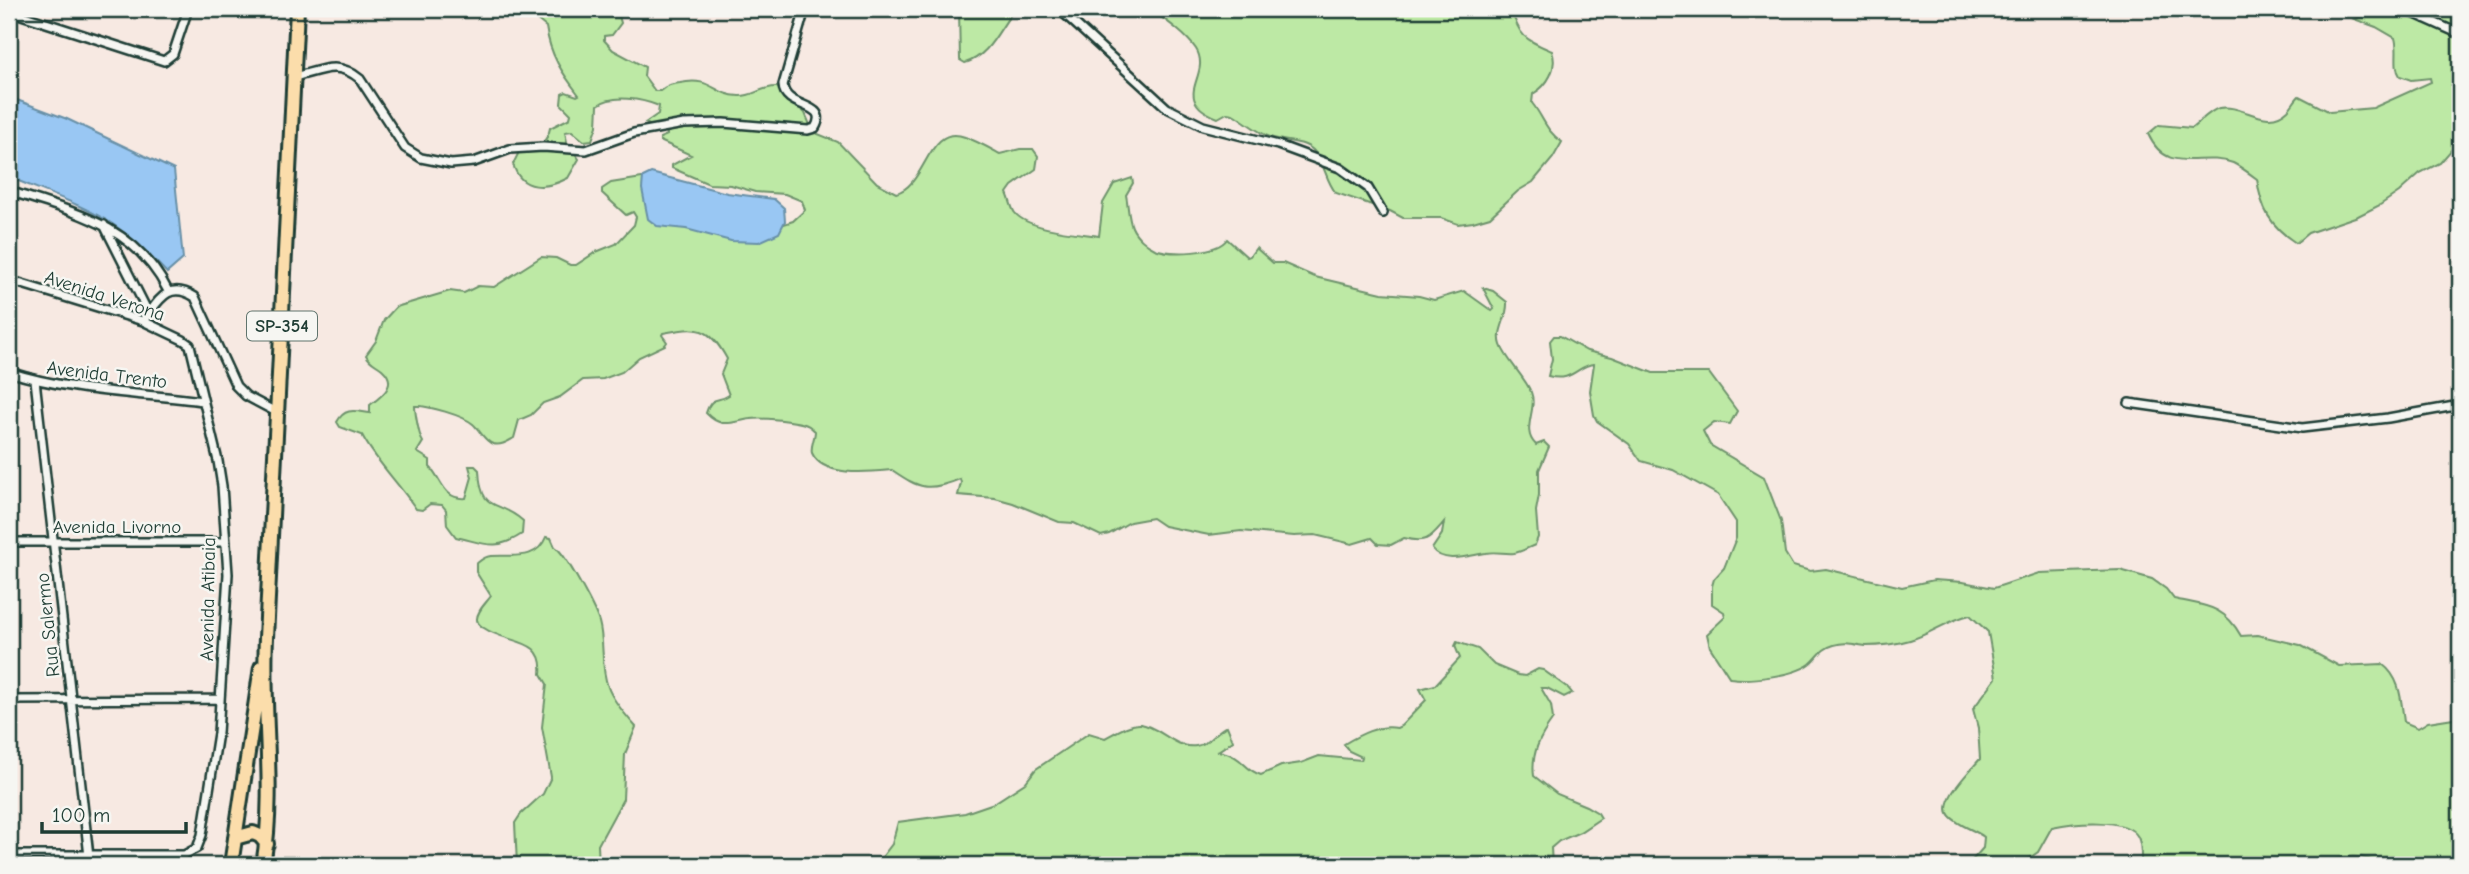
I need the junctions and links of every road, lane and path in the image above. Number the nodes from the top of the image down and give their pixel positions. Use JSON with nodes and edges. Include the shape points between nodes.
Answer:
{"nodes":[{"id":1,"x":188,"y":9,"type":"edge"},
{"id":2,"x":298,"y":9,"type":"edge"},
{"id":3,"x":805,"y":9,"type":"edge"},
{"id":4,"x":1059,"y":9,"type":"edge"},
{"id":5,"x":2404,"y":9,"type":"edge"},
{"id":6,"x":9,"y":11,"type":"edge"},
{"id":7,"x":2460,"y":34,"type":"edge"},
{"id":8,"x":294,"y":77,"type":"junction"},
{"id":9,"x":9,"y":191,"type":"edge"},
{"id":10,"x":1383,"y":213,"type":"dead end"},
{"id":11,"x":104,"y":225,"type":"junction"},
{"id":12,"x":9,"y":280,"type":"edge"},
{"id":13,"x":168,"y":292,"type":"junction"},
{"id":14,"x":149,"y":314,"type":"junction"},
{"id":15,"x":143,"y":321,"type":"junction"},
{"id":16,"x":190,"y":345,"type":"joint"},
{"id":17,"x":9,"y":372,"type":"edge"},
{"id":18,"x":35,"y":380,"type":"junction"},
{"id":19,"x":203,"y":401,"type":"junction"},
{"id":20,"x":2129,"y":403,"type":"dead end"},
{"id":21,"x":2460,"y":405,"type":"edge"},
{"id":22,"x":278,"y":413,"type":"junction"},
{"id":23,"x":9,"y":542,"type":"edge"},
{"id":24,"x":54,"y":542,"type":"junction"},
{"id":25,"x":226,"y":542,"type":"junction"},
{"id":26,"x":266,"y":642,"type":"junction"},
{"id":27,"x":71,"y":699,"type":"junction"},
{"id":28,"x":219,"y":699,"type":"junction"},
{"id":29,"x":9,"y":700,"type":"edge"},
{"id":30,"x":235,"y":838,"type":"junction"},
{"id":31,"x":267,"y":844,"type":"junction"},
{"id":32,"x":9,"y":855,"type":"edge"},
{"id":33,"x":90,"y":855,"type":"junction"},
{"id":34,"x":90,"y":865,"type":"edge"},
{"id":35,"x":231,"y":865,"type":"edge"},
{"id":36,"x":263,"y":865,"type":"edge"},
{"id":37,"x":296,"y":865,"type":"edge"},
{"id":38,"x":306,"y":865,"type":"edge"}],
"edges":[{"from":1,"to":6,"type":"street","via":[[173,54],[164,61]]},
{"from":2,"to":8,"type":"main road","number":"SP-354"},
{"from":3,"to":8,"type":"street","via":[[783,92],[815,110],[818,122],[808,130],[684,124],[634,133],[586,150],[510,149],[474,162],[451,164],[421,158],[405,148],[360,79],[349,70],[329,68]]},
{"from":4,"to":10,"type":"street","via":[[1167,108],[1203,126],[1278,145],[1340,168],[1368,188]]},
{"from":5,"to":7,"type":"street"},
{"from":8,"to":22,"type":"main road","number":"SP-354"},
{"from":9,"to":11,"type":"street"},
{"from":11,"to":13,"type":"street","via":[[152,264]]},
{"from":11,"to":14,"type":"street"},
{"from":12,"to":15,"type":"street","name":"Avenida Verona"},
{"from":13,"to":14,"type":"street"},
{"from":13,"to":22,"type":"street","via":[[175,289],[195,297],[236,386]]},
{"from":14,"to":15,"type":"street"},
{"from":15,"to":16,"type":"street","name":"Avenida Verona"},
{"from":16,"to":19,"type":"street","name":"Avenida Atibaia"},
{"from":17,"to":18,"type":"street","name":"Avenida Trento"},
{"from":18,"to":19,"type":"street","name":"Avenida Trento"},
{"from":18,"to":24,"type":"street","name":"Rua Salermo"},
{"from":19,"to":25,"type":"street","name":"Avenida Atibaia","via":[[218,460]]},
{"from":20,"to":21,"type":"street","via":[[2302,428]]},
{"from":22,"to":26,"type":"main road","number":"SP-354"},
{"from":23,"to":24,"type":"street","name":"Avenida Livorno"},
{"from":24,"to":25,"type":"street","name":"Avenida Livorno"},
{"from":24,"to":27,"type":"street","name":"Rua Salermo"},
{"from":25,"to":28,"type":"street","name":"Avenida Atibaia"},
{"from":26,"to":30,"type":"main road","number":"SP-354"},
{"from":26,"to":31,"type":"main road","number":"SP-354"},
{"from":27,"to":28,"type":"street"},
{"from":27,"to":29,"type":"street"},
{"from":27,"to":33,"type":"street","name":"Rua Salermo"},
{"from":28,"to":33,"type":"street","name":"Avenida Atibaia","via":[[218,733],[198,846],[184,855]]},
{"from":30,"to":31,"type":"main road","via":[[253,833]]},
{"from":30,"to":35,"type":"main road","number":"SP-354"},
{"from":31,"to":36,"type":"main road","number":"SP-354"},
{"from":32,"to":33,"type":"street"},
{"from":33,"to":34,"type":"street","name":"Rua Salermo"},
{"from":37,"to":38,"type":"street"}]}
